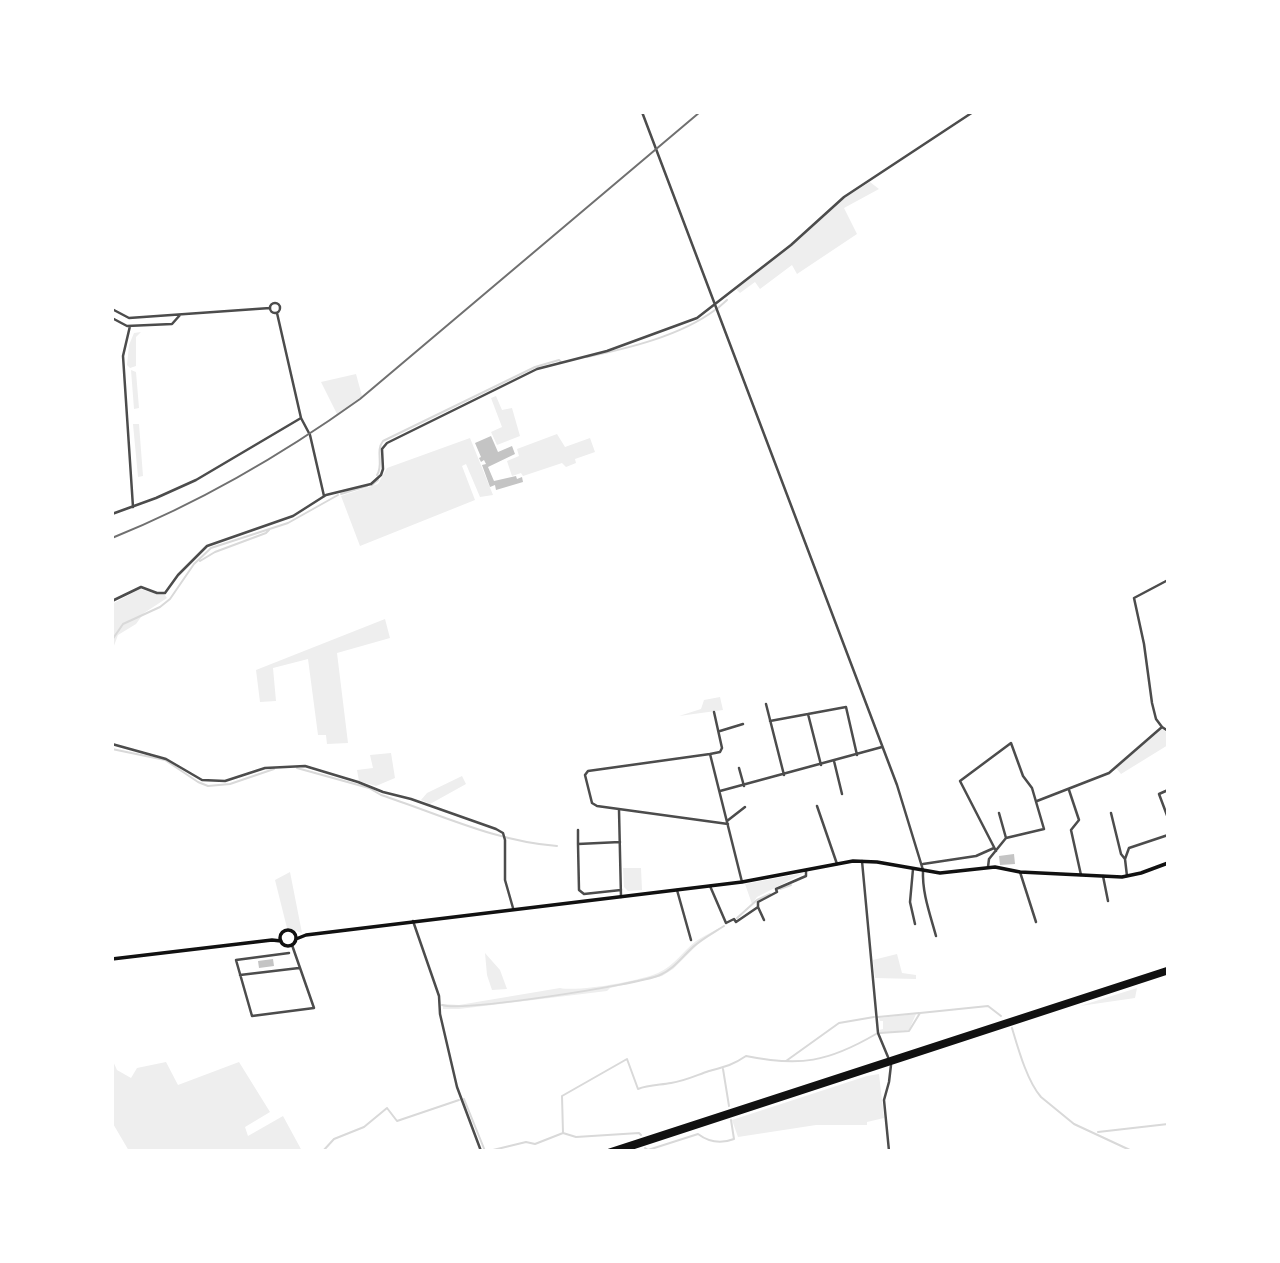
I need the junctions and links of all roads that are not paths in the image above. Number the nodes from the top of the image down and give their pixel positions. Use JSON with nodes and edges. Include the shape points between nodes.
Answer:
{"nodes":[{"id":1,"x":642,"y":112,"type":"edge"},
{"id":2,"x":973,"y":112,"type":"edge"},
{"id":3,"x":715,"y":304,"type":"junction"},
{"id":4,"x":270,"y":308,"type":"junction"},
{"id":5,"x":112,"y":309,"type":"edge"},
{"id":6,"x":277,"y":313,"type":"junction"},
{"id":7,"x":180,"y":315,"type":"junction"},
{"id":8,"x":112,"y":318,"type":"edge"},
{"id":9,"x":130,"y":326,"type":"junction"},
{"id":10,"x":301,"y":418,"type":"junction"},
{"id":11,"x":324,"y":496,"type":"junction"},
{"id":12,"x":132,"y":507,"type":"junction"},
{"id":13,"x":112,"y":514,"type":"edge"},
{"id":14,"x":1168,"y":580,"type":"edge"},
{"id":15,"x":112,"y":601,"type":"edge"},
{"id":16,"x":766,"y":704,"type":"dead end"},
{"id":17,"x":714,"y":712,"type":"dead end"},
{"id":18,"x":808,"y":714,"type":"junction"},
{"id":19,"x":770,"y":721,"type":"junction"},
{"id":20,"x":743,"y":724,"type":"dead end"},
{"id":21,"x":1161,"y":727,"type":"junction"},
{"id":22,"x":1168,"y":731,"type":"edge"},
{"id":23,"x":719,"y":732,"type":"junction"},
{"id":24,"x":112,"y":744,"type":"edge"},
{"id":25,"x":883,"y":747,"type":"junction"},
{"id":26,"x":710,"y":754,"type":"junction"},
{"id":27,"x":857,"y":755,"type":"junction"},
{"id":28,"x":834,"y":761,"type":"junction"},
{"id":29,"x":821,"y":765,"type":"junction"},
{"id":30,"x":739,"y":768,"type":"dead end"},
{"id":31,"x":784,"y":775,"type":"junction"},
{"id":32,"x":744,"y":786,"type":"junction"},
{"id":33,"x":1069,"y":790,"type":"junction"},
{"id":34,"x":1168,"y":790,"type":"edge"},
{"id":35,"x":720,"y":791,"type":"junction"},
{"id":36,"x":842,"y":794,"type":"dead end"},
{"id":37,"x":1036,"y":801,"type":"junction"},
{"id":38,"x":817,"y":806,"type":"dead end"},
{"id":39,"x":746,"y":807,"type":"dead end"},
{"id":40,"x":619,"y":810,"type":"junction"},
{"id":41,"x":999,"y":813,"type":"dead end"},
{"id":42,"x":1111,"y":813,"type":"dead end"},
{"id":43,"x":1168,"y":818,"type":"edge"},
{"id":44,"x":727,"y":823,"type":"junction"},
{"id":45,"x":578,"y":830,"type":"dead end"},
{"id":46,"x":1168,"y":835,"type":"edge"},
{"id":47,"x":1006,"y":838,"type":"junction"},
{"id":48,"x":620,"y":842,"type":"junction"},
{"id":49,"x":578,"y":844,"type":"junction"},
{"id":50,"x":995,"y":849,"type":"junction"},
{"id":51,"x":1125,"y":859,"type":"junction"},
{"id":52,"x":862,"y":861,"type":"junction"},
{"id":53,"x":1168,"y":863,"type":"edge"},
{"id":54,"x":837,"y":864,"type":"junction"},
{"id":55,"x":922,"y":864,"type":"junction"},
{"id":56,"x":988,"y":867,"type":"junction"},
{"id":57,"x":914,"y":869,"type":"junction"},
{"id":58,"x":923,"y":870,"type":"junction"},
{"id":59,"x":806,"y":871,"type":"junction"},
{"id":60,"x":1020,"y":872,"type":"junction"},
{"id":61,"x":1081,"y":876,"type":"junction"},
{"id":62,"x":1103,"y":876,"type":"junction"},
{"id":63,"x":1127,"y":876,"type":"junction"},
{"id":64,"x":742,"y":882,"type":"junction"},
{"id":65,"x":710,"y":886,"type":"junction"},
{"id":66,"x":621,"y":890,"type":"junction"},
{"id":67,"x":677,"y":890,"type":"junction"},
{"id":68,"x":621,"y":897,"type":"junction"},
{"id":69,"x":1108,"y":901,"type":"dead end"},
{"id":70,"x":758,"y":907,"type":"junction"},
{"id":71,"x":513,"y":910,"type":"junction"},
{"id":72,"x":764,"y":920,"type":"dead end"},
{"id":73,"x":413,"y":921,"type":"junction"},
{"id":74,"x":1036,"y":922,"type":"dead end"},
{"id":75,"x":915,"y":924,"type":"dead end"},
{"id":76,"x":281,"y":935,"type":"junction"},
{"id":77,"x":296,"y":936,"type":"junction"},
{"id":78,"x":936,"y":936,"type":"dead end"},
{"id":79,"x":272,"y":940,"type":"junction"},
{"id":80,"x":691,"y":940,"type":"dead end"},
{"id":81,"x":281,"y":941,"type":"junction"},
{"id":82,"x":292,"y":945,"type":"junction"},
{"id":83,"x":289,"y":953,"type":"dead end"},
{"id":84,"x":112,"y":959,"type":"edge"},
{"id":85,"x":299,"y":968,"type":"junction"},
{"id":86,"x":1168,"y":970,"type":"edge"},
{"id":87,"x":240,"y":975,"type":"junction"},
{"id":88,"x":888,"y":1057,"type":"dead end"},
{"id":89,"x":884,"y":1063,"type":"junction"},
{"id":90,"x":891,"y":1065,"type":"dead end"},
{"id":91,"x":481,"y":1151,"type":"edge"},
{"id":92,"x":609,"y":1151,"type":"edge"},
{"id":93,"x":621,"y":1151,"type":"edge"},
{"id":94,"x":889,"y":1151,"type":"edge"}],
"edges":[{"from":1,"to":3,"type":"street"},
{"from":2,"to":3,"type":"street","via":[[844,197]]},
{"from":3,"to":11,"type":"street","via":[[675,327],[524,375],[387,443],[382,449],[381,475],[371,484]]},
{"from":3,"to":25,"type":"street"},
{"from":4,"to":6,"type":"street"},
{"from":4,"to":6,"type":"street","via":[[278,304]]},
{"from":4,"to":7,"type":"street"},
{"from":5,"to":7,"type":"street","via":[[129,318]]},
{"from":6,"to":10,"type":"street"},
{"from":7,"to":9,"type":"street","via":[[172,324]]},
{"from":8,"to":9,"type":"street"},
{"from":9,"to":12,"type":"street","via":[[123,356]]},
{"from":10,"to":11,"type":"street","via":[[310,435]]},
{"from":10,"to":12,"type":"street","via":[[196,480]]},
{"from":11,"to":15,"type":"street","via":[[293,516],[207,546],[165,593],[141,587]]},
{"from":12,"to":13,"type":"street"},
{"from":14,"to":21,"type":"street","via":[[1134,598],[1152,703]]},
{"from":16,"to":19,"type":"street"},
{"from":17,"to":23,"type":"street"},
{"from":18,"to":19,"type":"street"},
{"from":18,"to":27,"type":"street","via":[[846,707]]},
{"from":18,"to":29,"type":"street"},
{"from":19,"to":31,"type":"street"},
{"from":20,"to":23,"type":"street"},
{"from":21,"to":22,"type":"street"},
{"from":21,"to":33,"type":"street","via":[[1109,773]]},
{"from":23,"to":26,"type":"street","via":[[722,750]]},
{"from":24,"to":71,"type":"street","via":[[166,759],[202,780],[225,782],[265,768],[305,766],[503,834],[505,880]]},
{"from":25,"to":27,"type":"street"},
{"from":25,"to":55,"type":"street"},
{"from":26,"to":35,"type":"street"},
{"from":26,"to":40,"type":"street","via":[[588,771],[585,775],[593,803]]},
{"from":27,"to":28,"type":"street"},
{"from":28,"to":29,"type":"street"},
{"from":28,"to":36,"type":"street"},
{"from":29,"to":31,"type":"street"},
{"from":30,"to":32,"type":"street"},
{"from":31,"to":32,"type":"street"},
{"from":32,"to":35,"type":"street"},
{"from":33,"to":37,"type":"street"},
{"from":33,"to":61,"type":"street","via":[[1079,820],[1071,831]]},
{"from":34,"to":43,"type":"street","via":[[1159,794]]},
{"from":35,"to":44,"type":"street"},
{"from":37,"to":47,"type":"street","via":[[1044,829]]},
{"from":37,"to":50,"type":"street","via":[[1011,743],[960,781]]},
{"from":38,"to":54,"type":"street"},
{"from":39,"to":44,"type":"street"},
{"from":40,"to":44,"type":"street"},
{"from":40,"to":48,"type":"street"},
{"from":41,"to":47,"type":"street"},
{"from":42,"to":51,"type":"street"},
{"from":44,"to":64,"type":"street"},
{"from":45,"to":49,"type":"street"},
{"from":46,"to":51,"type":"street","via":[[1129,848]]},
{"from":47,"to":50,"type":"street"},
{"from":48,"to":49,"type":"street"},
{"from":48,"to":66,"type":"street"},
{"from":49,"to":66,"type":"street","via":[[579,890],[584,894]]},
{"from":50,"to":55,"type":"street"},
{"from":50,"to":56,"type":"street"},
{"from":51,"to":63,"type":"street"},
{"from":52,"to":54,"type":"main road"},
{"from":52,"to":57,"type":"main road"},
{"from":52,"to":88,"type":"street","via":[[878,1032]]},
{"from":53,"to":63,"type":"main road"},
{"from":54,"to":59,"type":"main road"},
{"from":55,"to":58,"type":"street"},
{"from":56,"to":58,"type":"main road","via":[[951,873]]},
{"from":56,"to":60,"type":"main road"},
{"from":57,"to":58,"type":"main road"},
{"from":57,"to":75,"type":"street","via":[[910,902]]},
{"from":58,"to":78,"type":"street"},
{"from":59,"to":64,"type":"main road"},
{"from":59,"to":70,"type":"street","via":[[806,876],[776,889],[758,902]]},
{"from":60,"to":61,"type":"main road"},
{"from":60,"to":74,"type":"street"},
{"from":61,"to":62,"type":"main road"},
{"from":62,"to":63,"type":"main road"},
{"from":62,"to":69,"type":"street"},
{"from":64,"to":65,"type":"main road"},
{"from":65,"to":67,"type":"main road"},
{"from":65,"to":70,"type":"street","via":[[726,923],[736,922]]},
{"from":66,"to":68,"type":"street"},
{"from":67,"to":68,"type":"main road"},
{"from":67,"to":80,"type":"street"},
{"from":68,"to":71,"type":"main road"},
{"from":70,"to":72,"type":"street"},
{"from":71,"to":73,"type":"main road"},
{"from":73,"to":77,"type":"main road"},
{"from":73,"to":91,"type":"street","via":[[439,996],[457,1087]]},
{"from":76,"to":77,"type":"main road","via":[[289,930]]},
{"from":76,"to":79,"type":"main road"},
{"from":76,"to":81,"type":"main road"},
{"from":77,"to":82,"type":"main road"},
{"from":79,"to":81,"type":"main road"},
{"from":79,"to":84,"type":"main road"},
{"from":81,"to":82,"type":"main road"},
{"from":82,"to":85,"type":"street"},
{"from":83,"to":87,"type":"street","via":[[236,960]]},
{"from":85,"to":87,"type":"street"},
{"from":85,"to":87,"type":"street","via":[[314,1008],[252,1016]]},
{"from":86,"to":89,"type":"highway"},
{"from":89,"to":92,"type":"highway"},
{"from":89,"to":93,"type":"highway"},
{"from":90,"to":94,"type":"street","via":[[884,1100]]}]}
